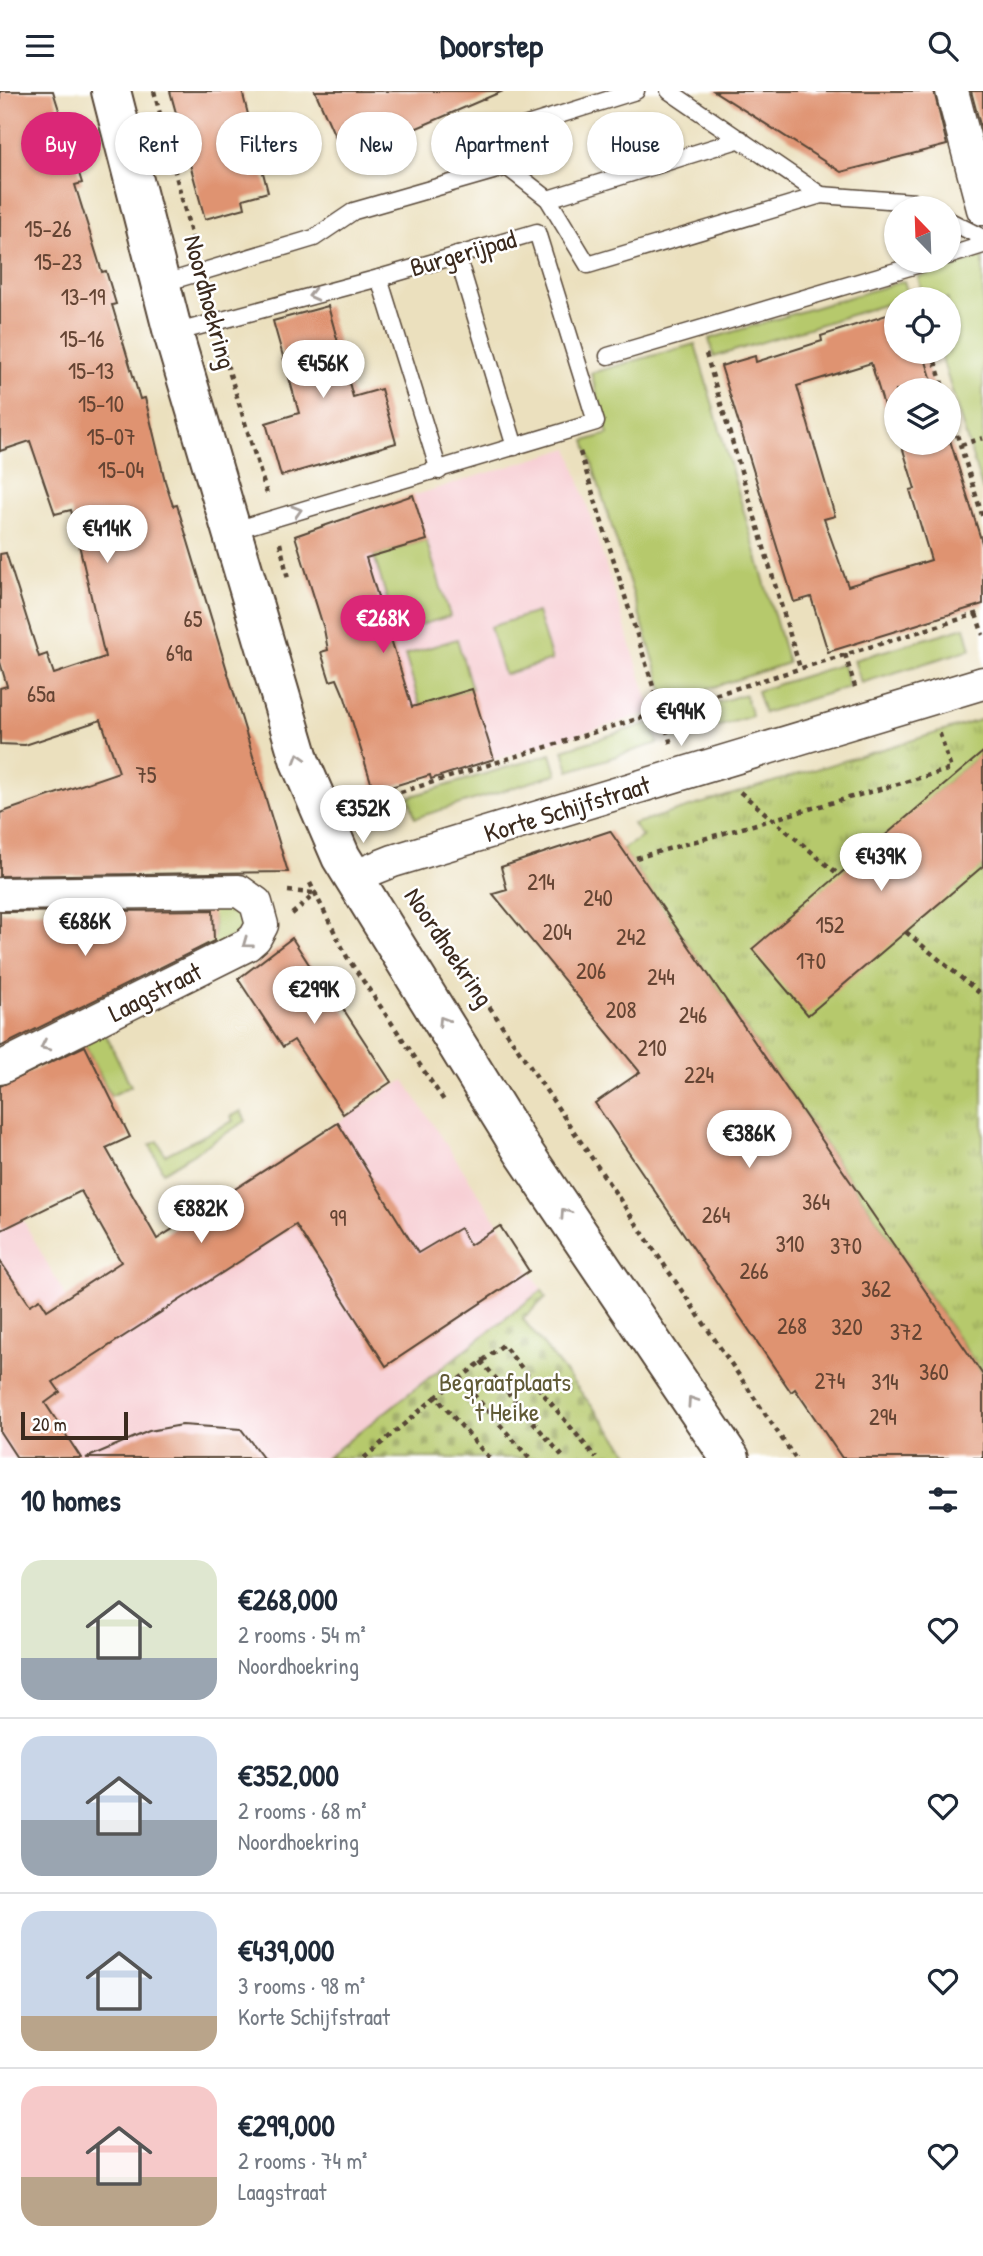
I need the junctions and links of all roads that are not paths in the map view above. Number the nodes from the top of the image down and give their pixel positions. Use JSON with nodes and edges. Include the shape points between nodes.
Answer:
{"nodes":[{"id":1,"x":111,"y":91,"type":"edge"},
{"id":2,"x":636,"y":91,"type":"edge"},
{"id":3,"x":669,"y":91,"type":"edge"},
{"id":4,"x":952,"y":91,"type":"edge"},
{"id":5,"x":569,"y":112,"type":"edge"},
{"id":6,"x":741,"y":139,"type":"junction"},
{"id":7,"x":479,"y":175,"type":"edge"},
{"id":8,"x":517,"y":175,"type":"edge"},
{"id":9,"x":821,"y":195,"type":"junction"},
{"id":10,"x":548,"y":199,"type":"junction"},
{"id":11,"x":884,"y":200,"type":"edge"},
{"id":12,"x":983,"y":209,"type":"edge"},
{"id":13,"x":961,"y":227,"type":"edge"},
{"id":14,"x":983,"y":238,"type":"edge"},
{"id":15,"x":983,"y":246,"type":"edge"},
{"id":16,"x":961,"y":252,"type":"edge"},
{"id":17,"x":457,"y":255,"type":"junction"},
{"id":18,"x":889,"y":273,"type":"edge"},
{"id":19,"x":379,"y":278,"type":"junction"},
{"id":20,"x":161,"y":284,"type":"junction"},
{"id":21,"x":173,"y":333,"type":"junction"},
{"id":22,"x":608,"y":356,"type":"dead end"},
{"id":23,"x":515,"y":447,"type":"junction"},
{"id":24,"x":439,"y":471,"type":"junction"},
{"id":25,"x":232,"y":531,"type":"junction"},
{"id":26,"x":983,"y":683,"type":"edge"},
{"id":27,"x":354,"y":877,"type":"junction"},
{"id":28,"x":0,"y":894,"type":"edge"},
{"id":29,"x":0,"y":1068,"type":"edge"},
{"id":30,"x":730,"y":1458,"type":"edge"}],
"edges":[{"from":1,"to":20,"type":"street","name":"Noordhoekring"},
{"from":2,"to":5,"type":"lane"},
{"from":3,"to":6,"type":"lane"},
{"from":4,"to":12,"type":"street"},
{"from":6,"to":9,"type":"lane"},
{"from":6,"to":10,"type":"lane"},
{"from":7,"to":20,"type":"lane","via":[[354,211],[314,238]]},
{"from":8,"to":10,"type":"lane"},
{"from":9,"to":10,"type":"lane","via":[[587,265]]},
{"from":9,"to":11,"type":"lane"},
{"from":13,"to":14,"type":"lane"},
{"from":15,"to":16,"type":"lane"},
{"from":17,"to":19,"type":"lane","name":"Burgerijpad"},
{"from":17,"to":23,"type":"lane"},
{"from":17,"to":23,"type":"lane","name":"Burgerijpad","via":[[537,232],[596,422]]},
{"from":18,"to":22,"type":"lane"},
{"from":19,"to":21,"type":"lane","name":"Burgerijpad","one_way":true},
{"from":19,"to":24,"type":"lane"},
{"from":20,"to":21,"type":"street","name":"Noordhoekring"},
{"from":21,"to":25,"type":"street","name":"Noordhoekring"},
{"from":23,"to":24,"type":"lane","name":"Burgerijpad"},
{"from":25,"to":24,"type":"lane","name":"Burgerijpad","one_way":true},
{"from":27,"to":25,"type":"street","name":"Noordhoekring","one_way":true,"via":[[321,816],[300,762]]},
{"from":26,"to":27,"type":"street","name":"Korte Schijfstraat","via":[[393,861]]},
{"from":30,"to":27,"type":"street","name":"Noordhoekring","one_way":true,"via":[[522,1150]]},
{"from":28,"to":29,"type":"street","name":"Laagstraat","one_way":true,"via":[[239,891],[252,898],[261,917],[259,933],[247,945]]}]}
